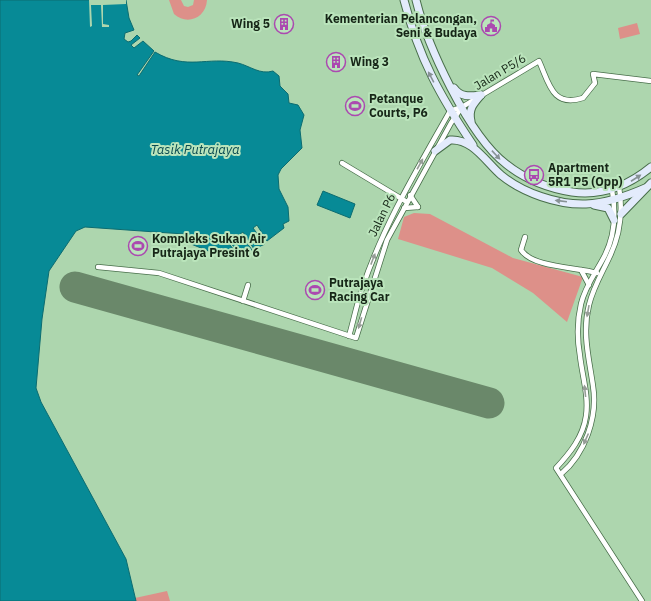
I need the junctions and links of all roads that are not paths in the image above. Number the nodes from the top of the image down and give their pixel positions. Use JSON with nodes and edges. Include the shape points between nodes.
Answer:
{"nodes":[{"id":1,"x":404,"y":0,"type":"edge"},
{"id":2,"x":416,"y":0,"type":"edge"},
{"id":3,"x":446,"y":79,"type":"junction"},
{"id":4,"x":651,"y":81,"type":"edge"},
{"id":5,"x":481,"y":95,"type":"junction"},
{"id":6,"x":462,"y":107,"type":"junction"},
{"id":7,"x":452,"y":114,"type":"junction"},
{"id":8,"x":472,"y":124,"type":"junction"},
{"id":9,"x":435,"y":151,"type":"junction"},
{"id":10,"x":478,"y":152,"type":"junction"},
{"id":11,"x":342,"y":162,"type":"dead end"},
{"id":12,"x":651,"y":167,"type":"edge"},
{"id":13,"x":651,"y":183,"type":"edge"},
{"id":14,"x":615,"y":188,"type":"junction"},
{"id":15,"x":645,"y":188,"type":"junction"},
{"id":16,"x":410,"y":196,"type":"junction"},
{"id":17,"x":401,"y":198,"type":"junction"},
{"id":18,"x":617,"y":198,"type":"junction"},
{"id":19,"x":406,"y":202,"type":"junction"},
{"id":20,"x":586,"y":204,"type":"junction"},
{"id":21,"x":404,"y":208,"type":"junction"},
{"id":22,"x":621,"y":214,"type":"junction"},
{"id":23,"x":614,"y":220,"type":"junction"},
{"id":24,"x":525,"y":237,"type":"dead end"},
{"id":25,"x":98,"y":267,"type":"dead end"},
{"id":26,"x":581,"y":270,"type":"junction"},
{"id":27,"x":595,"y":272,"type":"junction"},
{"id":28,"x":601,"y":274,"type":"junction"},
{"id":29,"x":248,"y":285,"type":"dead end"},
{"id":30,"x":589,"y":285,"type":"junction"},
{"id":31,"x":244,"y":301,"type":"junction"},
{"id":32,"x":349,"y":336,"type":"junction"},
{"id":33,"x":561,"y":474,"type":"junction"},
{"id":34,"x":642,"y":601,"type":"edge"}],
"edges":[{"from":7,"to":1,"type":"street","one_way":true,"via":[[427,68],[411,27]]},
{"from":2,"to":3,"type":"street","via":[[422,23]]},
{"from":3,"to":5,"type":"street","via":[[461,95]]},
{"from":3,"to":6,"type":"street"},
{"from":4,"to":5,"type":"street","name":"Jalan P5/6","via":[[593,74],[594,83],[583,98],[567,101],[558,98],[539,61]]},
{"from":5,"to":6,"type":"street","name":"Jalan P5/6"},
{"from":5,"to":8,"type":"street","via":[[470,110]]},
{"from":6,"to":7,"type":"street","name":"Jalan P5/6"},
{"from":6,"to":8,"type":"street"},
{"from":7,"to":9,"type":"street","name":"Jalan P6"},
{"from":7,"to":10,"type":"street"},
{"from":17,"to":7,"type":"street","name":"Jalan P6","one_way":true},
{"from":8,"to":14,"type":"street","one_way":true,"via":[[505,164],[534,182],[552,189],[584,193]]},
{"from":9,"to":10,"type":"street","via":[[450,140],[454,140],[464,141]]},
{"from":9,"to":16,"type":"street","name":"Jalan P6"},
{"from":20,"to":10,"type":"street","one_way":true,"via":[[551,200],[528,191],[502,175]]},
{"from":11,"to":17,"type":"street"},
{"from":14,"to":12,"type":"street","one_way":true,"via":[[630,182]]},
{"from":13,"to":15,"type":"street"},
{"from":14,"to":18,"type":"street"},
{"from":15,"to":18,"type":"street"},
{"from":15,"to":22,"type":"street"},
{"from":16,"to":19,"type":"street","name":"Jalan P6"},
{"from":16,"to":21,"type":"street","via":[[418,207]]},
{"from":17,"to":19,"type":"street"},
{"from":32,"to":17,"type":"street","name":"Jalan P6","one_way":true,"via":[[362,287]]},
{"from":18,"to":20,"type":"street"},
{"from":18,"to":22,"type":"street"},
{"from":18,"to":23,"type":"street"},
{"from":19,"to":21,"type":"street","name":"Jalan P6"},
{"from":20,"to":23,"type":"street","via":[[608,208]]},
{"from":21,"to":32,"type":"street","name":"Jalan P6","one_way":true,"via":[[387,240],[356,338]]},
{"from":22,"to":28,"type":"street","via":[[616,242]]},
{"from":23,"to":27,"type":"street","via":[[611,242]]},
{"from":24,"to":26,"type":"street","via":[[521,250],[528,257]]},
{"from":25,"to":31,"type":"street","via":[[160,273]]},
{"from":26,"to":27,"type":"street"},
{"from":26,"to":30,"type":"street"},
{"from":27,"to":28,"type":"street"},
{"from":27,"to":30,"type":"street"},
{"from":28,"to":33,"type":"street","one_way":true,"via":[[589,305],[585,326],[586,348],[594,387],[592,418],[582,448]]},
{"from":29,"to":31,"type":"street"},
{"from":33,"to":30,"type":"street","one_way":true,"via":[[556,468],[574,447],[586,415],[578,341],[581,303]]},
{"from":31,"to":32,"type":"street"},
{"from":33,"to":34,"type":"street"}]}
